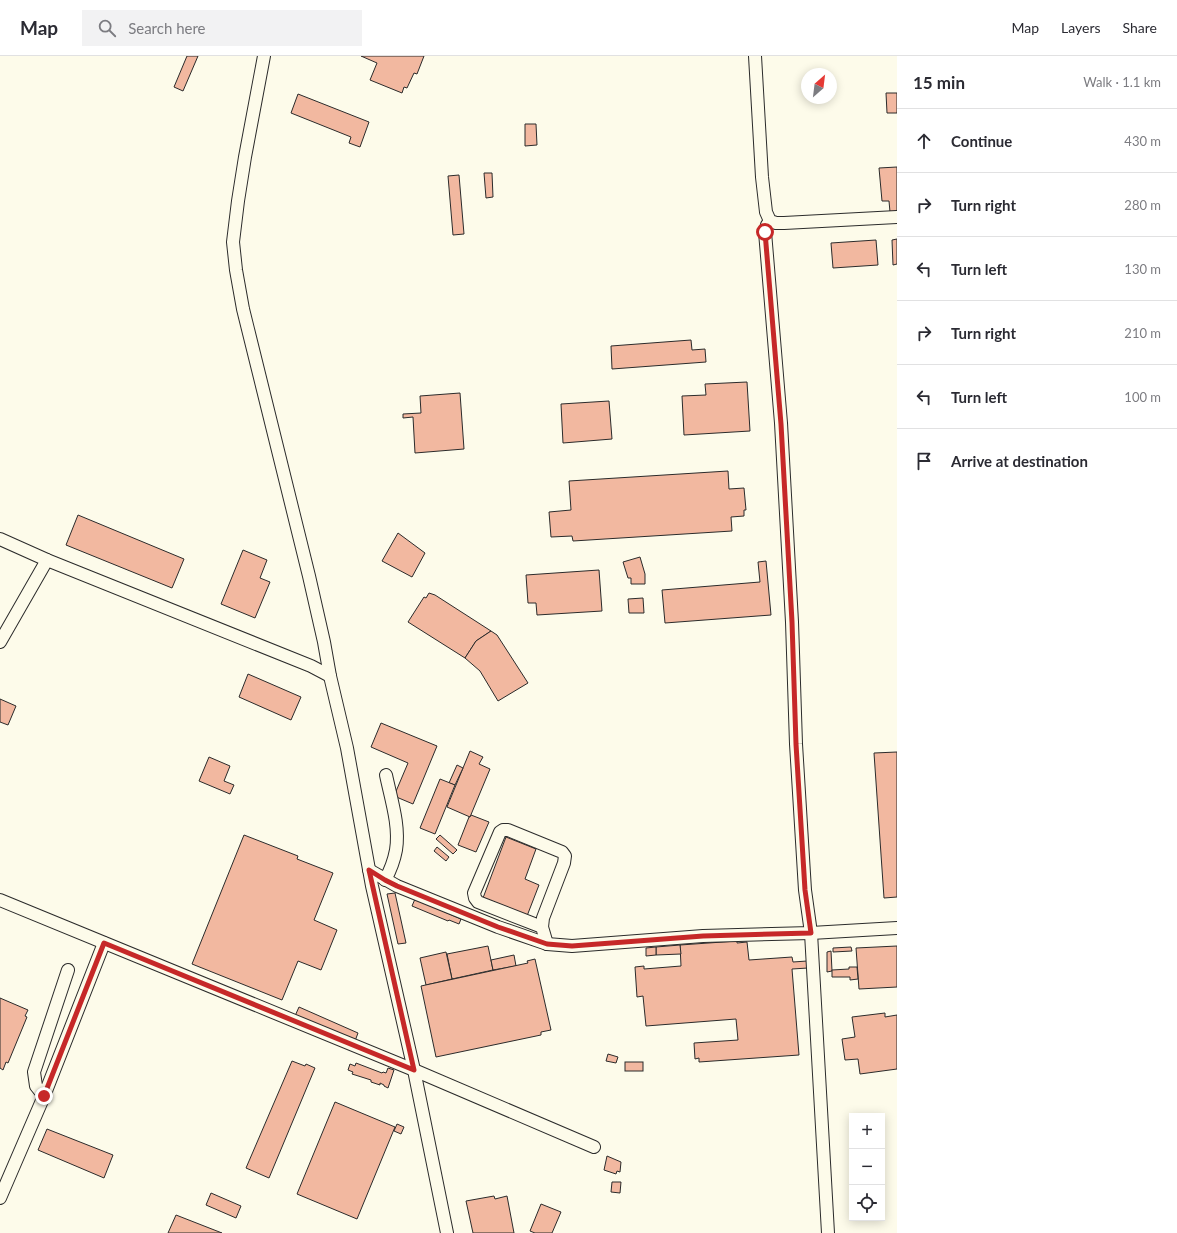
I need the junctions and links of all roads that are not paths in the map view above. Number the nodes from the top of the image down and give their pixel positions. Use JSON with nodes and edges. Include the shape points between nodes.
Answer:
{"nodes":[{"id":1,"x":264,"y":56,"type":"edge"},
{"id":2,"x":755,"y":56,"type":"edge"},
{"id":3,"x":897,"y":217,"type":"edge"},
{"id":4,"x":770,"y":221,"type":"junction"},
{"id":5,"x":0,"y":538,"type":"edge"},
{"id":6,"x":47,"y":560,"type":"junction"},
{"id":7,"x":0,"y":642,"type":"edge"},
{"id":8,"x":330,"y":676,"type":"junction"},
{"id":9,"x":386,"y":775,"type":"dead end"},
{"id":10,"x":369,"y":870,"type":"junction"},
{"id":11,"x":385,"y":880,"type":"junction"},
{"id":12,"x":0,"y":900,"type":"edge"},
{"id":13,"x":542,"y":927,"type":"junction"},
{"id":14,"x":897,"y":928,"type":"edge"},
{"id":15,"x":811,"y":933,"type":"junction"},
{"id":16,"x":104,"y":943,"type":"junction"},
{"id":17,"x":547,"y":944,"type":"junction"},
{"id":18,"x":68,"y":970,"type":"dead end"},
{"id":19,"x":414,"y":1070,"type":"junction"},
{"id":20,"x":44,"y":1096,"type":"junction"},
{"id":21,"x":594,"y":1147,"type":"dead end"},
{"id":22,"x":0,"y":1198,"type":"edge"},
{"id":23,"x":446,"y":1233,"type":"edge"},
{"id":24,"x":828,"y":1233,"type":"edge"}],
"edges":[{"from":1,"to":8,"type":"street","via":[[238,201],[234,242],[236,270],[245,317],[309,576]]},
{"from":2,"to":4,"type":"street","via":[[762,177],[766,212]]},
{"from":3,"to":4,"type":"street","via":[[784,223]]},
{"from":4,"to":15,"type":"street","via":[[765,232],[781,424],[798,774],[805,890]]},
{"from":5,"to":6,"type":"street"},
{"from":6,"to":7,"type":"street"},
{"from":6,"to":8,"type":"street","via":[[311,666]]},
{"from":8,"to":10,"type":"street","via":[[347,748]]},
{"from":9,"to":11,"type":"street","via":[[397,833],[393,864]]},
{"from":10,"to":11,"type":"street"},
{"from":10,"to":19,"type":"street"},
{"from":11,"to":17,"type":"street","via":[[498,927]]},
{"from":12,"to":16,"type":"street"},
{"from":13,"to":13,"type":"street","via":[[478,902],[474,898],[503,830],[562,852],[565,856]]},
{"from":13,"to":17,"type":"street"},
{"from":14,"to":15,"type":"street"},
{"from":15,"to":17,"type":"street","via":[[703,936],[572,946]]},
{"from":15,"to":24,"type":"street"},
{"from":16,"to":19,"type":"street"},
{"from":16,"to":20,"type":"street"},
{"from":18,"to":20,"type":"street","via":[[34,1072],[36,1086]]},
{"from":19,"to":21,"type":"street"},
{"from":19,"to":23,"type":"street"},
{"from":20,"to":22,"type":"street"}]}
